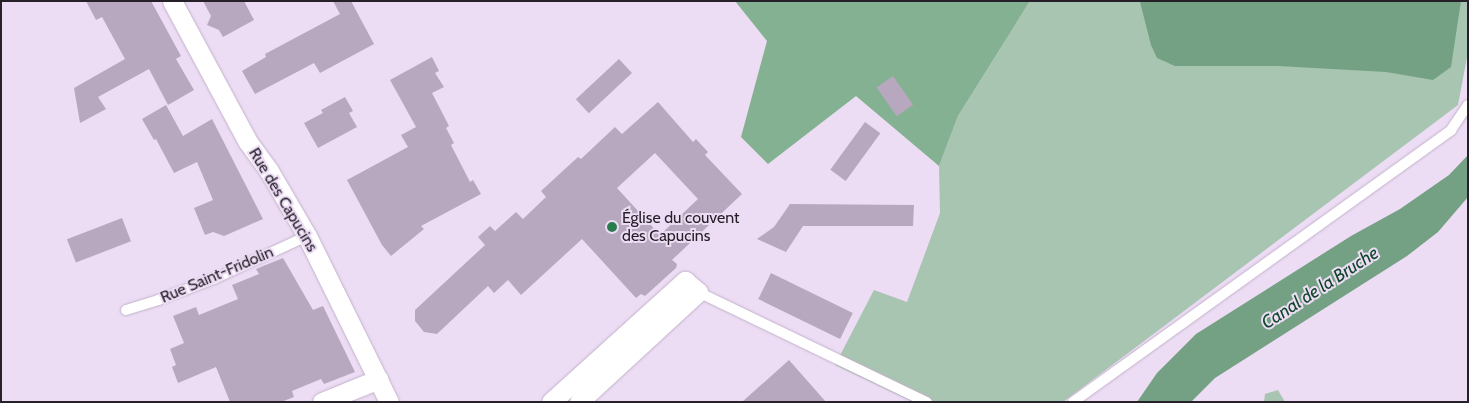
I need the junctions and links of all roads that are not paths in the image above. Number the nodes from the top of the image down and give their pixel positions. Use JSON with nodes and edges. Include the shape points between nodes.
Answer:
{"nodes":[{"id":1,"x":172,"y":1,"type":"edge"},
{"id":2,"x":1468,"y":105,"type":"edge"},
{"id":3,"x":307,"y":236,"type":"junction"},
{"id":4,"x":698,"y":292,"type":"junction"},
{"id":5,"x":126,"y":310,"type":"dead end"},
{"id":6,"x":379,"y":379,"type":"junction"},
{"id":7,"x":322,"y":402,"type":"edge"},
{"id":8,"x":389,"y":402,"type":"edge"},
{"id":9,"x":551,"y":402,"type":"edge"},
{"id":10,"x":579,"y":402,"type":"edge"},
{"id":11,"x":927,"y":402,"type":"edge"},
{"id":12,"x":1073,"y":402,"type":"edge"}],
"edges":[{"from":1,"to":3,"type":"street","name":"Rue des Capucins","via":[[248,142]]},
{"from":2,"to":12,"type":"lane","via":[[1451,130]]},
{"from":3,"to":5,"type":"lane","name":"Rue Saint-Fridolin","via":[[214,279]]},
{"from":3,"to":6,"type":"street","name":"Rue des Capucins"},
{"from":4,"to":9,"type":"street","via":[[685,281]]},
{"from":4,"to":10,"type":"street"},
{"from":4,"to":11,"type":"lane"},
{"from":6,"to":7,"type":"street"},
{"from":6,"to":8,"type":"street","name":"Rue des Capucins"}]}
